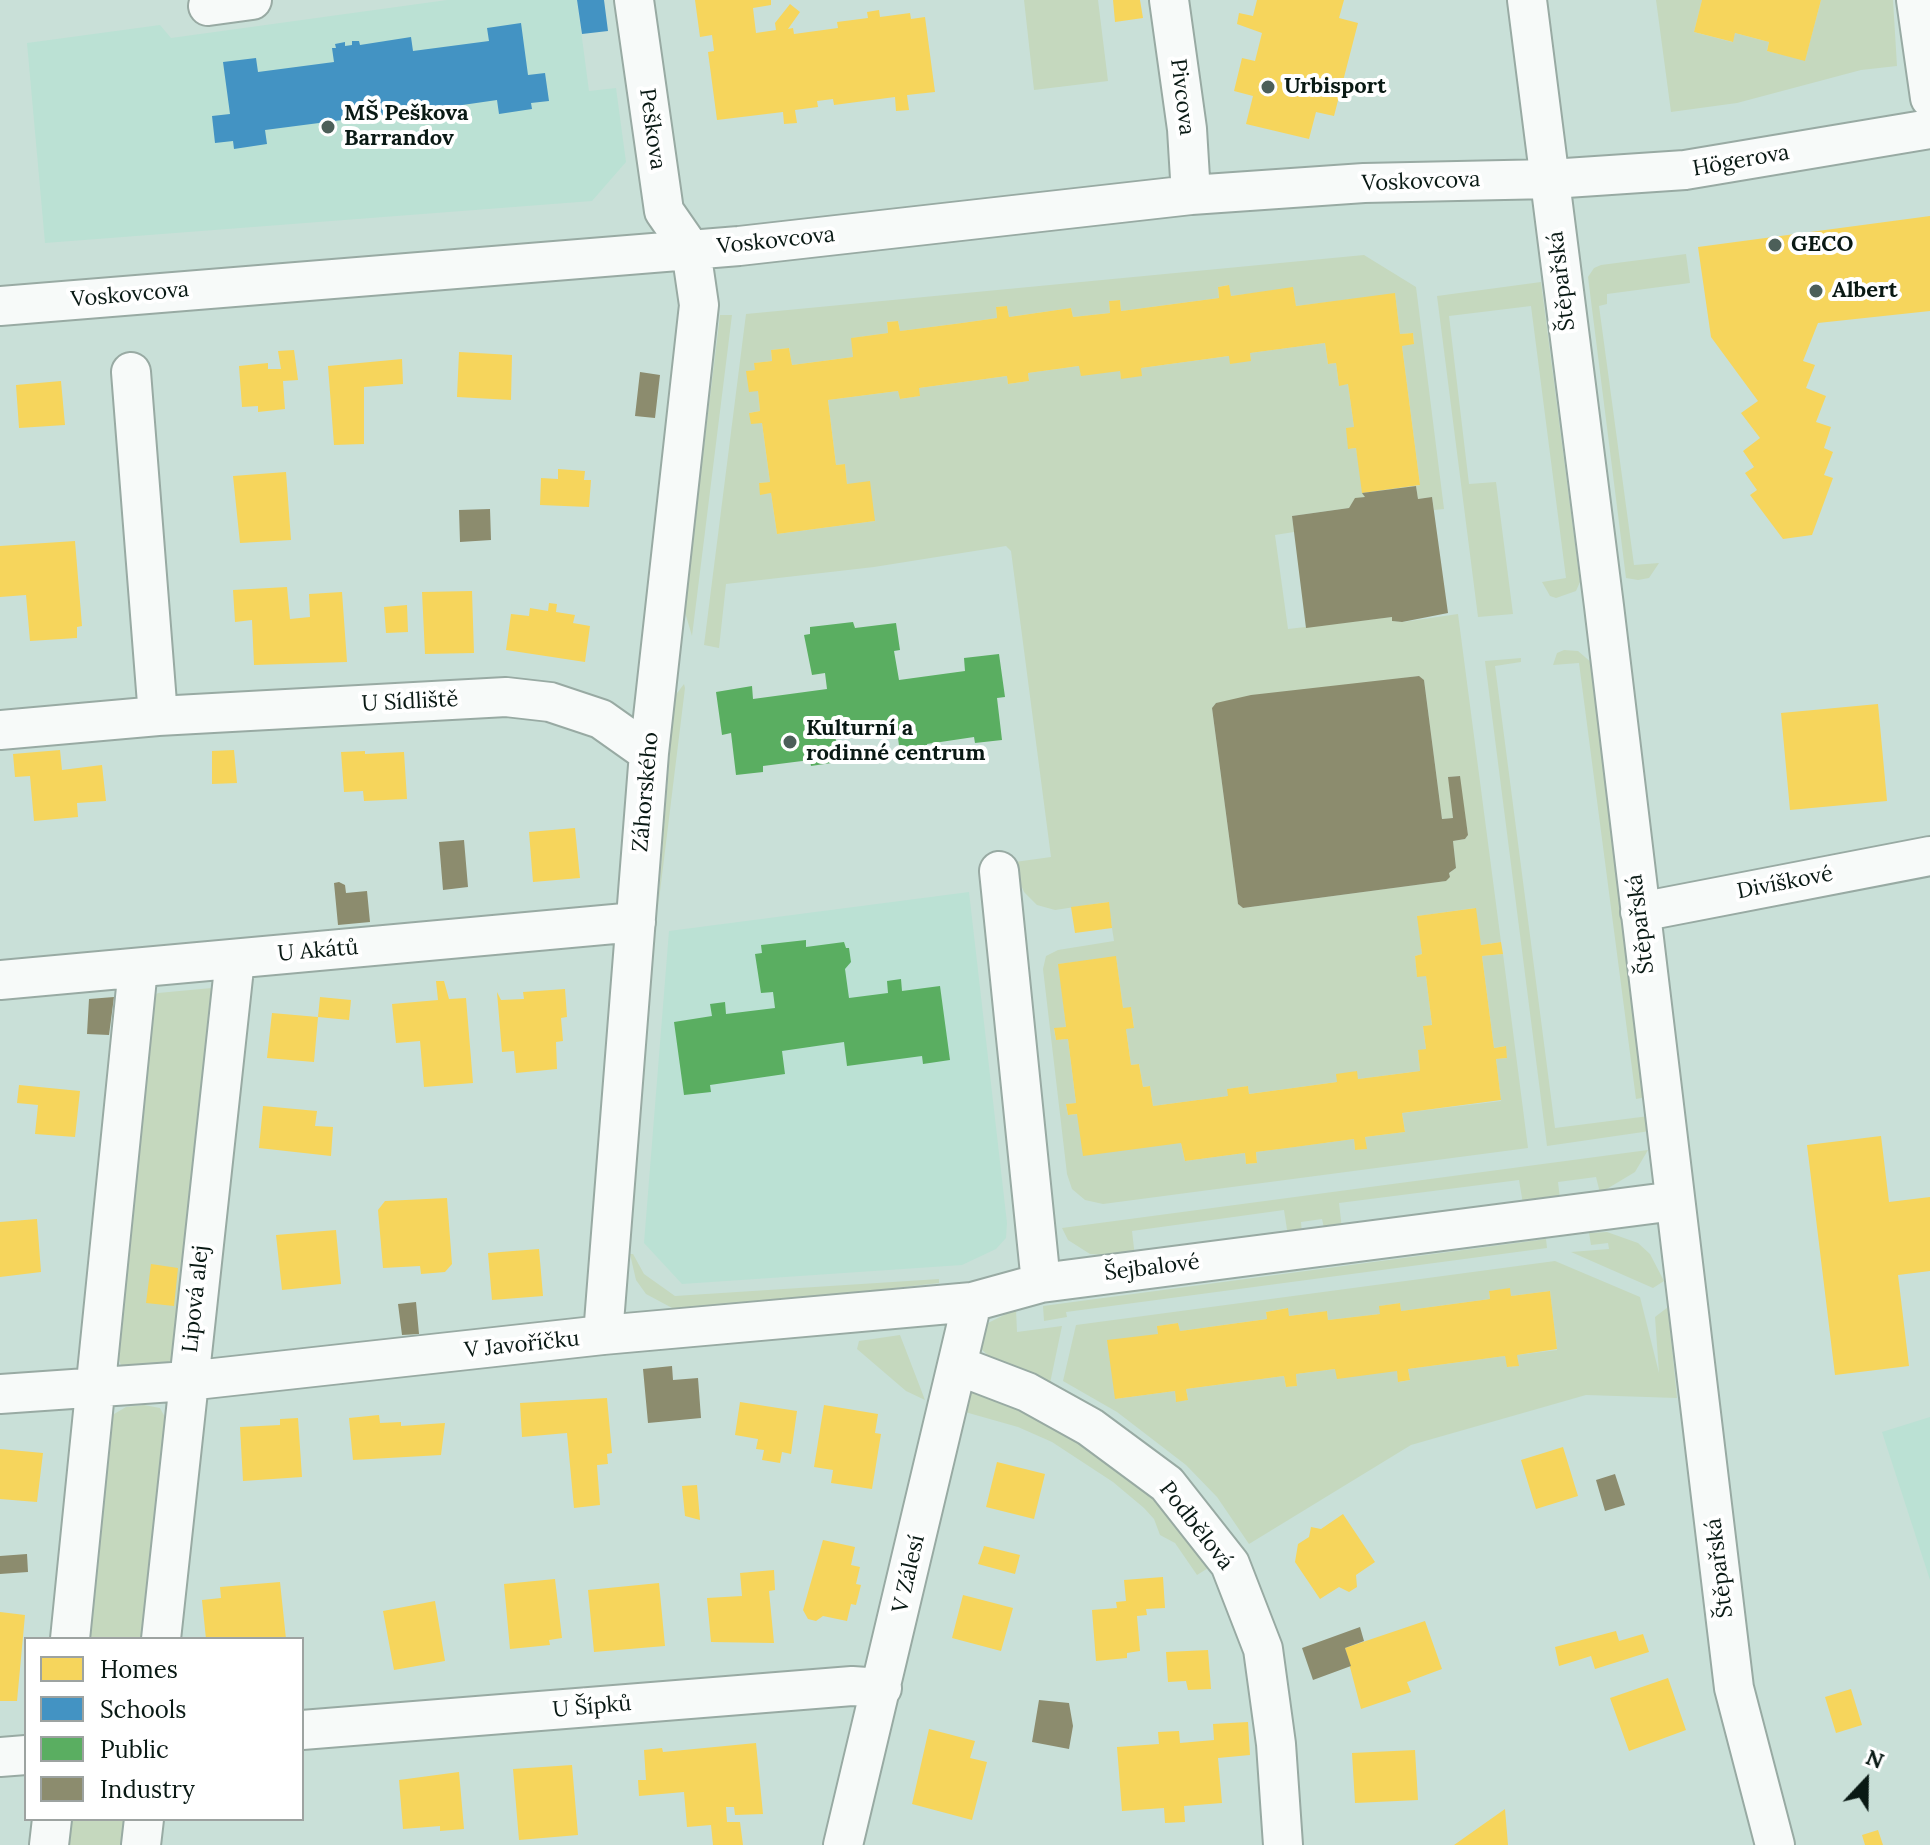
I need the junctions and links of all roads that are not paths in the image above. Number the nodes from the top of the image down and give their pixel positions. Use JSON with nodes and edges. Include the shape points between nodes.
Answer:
{"nodes":[{"id":1,"x":252,"y":0,"type":"edge"},
{"id":2,"x":634,"y":0,"type":"edge"},
{"id":3,"x":1169,"y":0,"type":"edge"},
{"id":4,"x":1527,"y":0,"type":"edge"},
{"id":5,"x":1916,"y":0,"type":"edge"},
{"id":6,"x":208,"y":6,"type":"dead end"},
{"id":7,"x":1930,"y":98,"type":"edge"},
{"id":8,"x":1930,"y":129,"type":"edge"},
{"id":9,"x":1551,"y":179,"type":"junction"},
{"id":10,"x":1191,"y":195,"type":"junction"},
{"id":11,"x":691,"y":250,"type":"junction"},
{"id":12,"x":0,"y":306,"type":"edge"},
{"id":13,"x":131,"y":372,"type":"dead end"},
{"id":14,"x":158,"y":716,"type":"junction"},
{"id":15,"x":0,"y":730,"type":"edge"},
{"id":16,"x":649,"y":753,"type":"junction"},
{"id":17,"x":1930,"y":856,"type":"edge"},
{"id":18,"x":999,"y":871,"type":"dead end"},
{"id":19,"x":1640,"y":912,"type":"junction"},
{"id":20,"x":636,"y":922,"type":"junction"},
{"id":21,"x":235,"y":959,"type":"junction"},
{"id":22,"x":138,"y":968,"type":"junction"},
{"id":23,"x":0,"y":980,"type":"edge"},
{"id":24,"x":1675,"y":1201,"type":"junction"},
{"id":25,"x":1041,"y":1283,"type":"junction"},
{"id":26,"x":972,"y":1302,"type":"junction"},
{"id":27,"x":603,"y":1335,"type":"junction"},
{"id":28,"x":959,"y":1366,"type":"junction"},
{"id":29,"x":187,"y":1381,"type":"junction"},
{"id":30,"x":97,"y":1386,"type":"junction"},
{"id":31,"x":0,"y":1394,"type":"edge"},
{"id":32,"x":70,"y":1637,"type":"edge"},
{"id":33,"x":161,"y":1637,"type":"edge"},
{"id":34,"x":882,"y":1688,"type":"junction"},
{"id":35,"x":304,"y":1730,"type":"edge"},
{"id":36,"x":24,"y":1755,"type":"edge"},
{"id":37,"x":0,"y":1757,"type":"edge"},
{"id":38,"x":52,"y":1821,"type":"edge"},
{"id":39,"x":144,"y":1821,"type":"edge"},
{"id":40,"x":49,"y":1845,"type":"edge"},
{"id":41,"x":141,"y":1845,"type":"edge"},
{"id":42,"x":843,"y":1845,"type":"edge"},
{"id":43,"x":1283,"y":1845,"type":"edge"},
{"id":44,"x":1775,"y":1845,"type":"edge"}],
"edges":[{"from":1,"to":6,"type":"street"},
{"from":2,"to":11,"type":"street","name":"Peškova","via":[[664,211]]},
{"from":3,"to":10,"type":"street","name":"Pivcova"},
{"from":4,"to":9,"type":"street","name":"Štěpařská"},
{"from":5,"to":7,"type":"street"},
{"from":8,"to":9,"type":"street","name":"Högerova","via":[[1685,170]]},
{"from":9,"to":10,"type":"street","name":"Voskovcova","via":[[1364,183]]},
{"from":9,"to":19,"type":"street","name":"Štěpařská"},
{"from":10,"to":11,"type":"street","name":"Voskovcova"},
{"from":11,"to":12,"type":"street","name":"Voskovcova"},
{"from":11,"to":16,"type":"street","name":"Záhorského","via":[[699,305]]},
{"from":13,"to":14,"type":"street"},
{"from":14,"to":15,"type":"street","name":"U Sídliště"},
{"from":14,"to":16,"type":"street","name":"U Sídliště","via":[[506,697],[550,702],[601,719]]},
{"from":16,"to":20,"type":"street","name":"Záhorského"},
{"from":17,"to":19,"type":"street","name":"Divíškové"},
{"from":18,"to":25,"type":"street"},
{"from":19,"to":24,"type":"street","name":"Štěpařská"},
{"from":20,"to":21,"type":"street","name":"U Akátů"},
{"from":20,"to":27,"type":"street","name":"Záhorského"},
{"from":21,"to":22,"type":"street","name":"U Akátů"},
{"from":21,"to":29,"type":"street","name":"Lipová alej"},
{"from":22,"to":23,"type":"street","name":"U Akátů"},
{"from":22,"to":30,"type":"street"},
{"from":24,"to":25,"type":"street","name":"Šejbalové"},
{"from":24,"to":44,"type":"street","name":"Štěpařská","via":[[1734,1688]]},
{"from":25,"to":26,"type":"street","name":"V Javoříčku"},
{"from":26,"to":27,"type":"street","name":"V Javoříčku"},
{"from":26,"to":28,"type":"street","name":"V Zálesí"},
{"from":27,"to":29,"type":"street","name":"V Javoříčku"},
{"from":28,"to":34,"type":"street","name":"V Zálesí"},
{"from":28,"to":43,"type":"street","name":"Podbělová","via":[[1027,1392],[1116,1446],[1167,1484],[1230,1564],[1263,1649]]},
{"from":29,"to":30,"type":"street","name":"V Javoříčku"},
{"from":29,"to":33,"type":"street","name":"Lipová alej"},
{"from":30,"to":31,"type":"street","name":"V Javoříčku"},
{"from":30,"to":32,"type":"street"},
{"from":34,"to":35,"type":"street","name":"U Šípků","via":[[852,1686]]},
{"from":34,"to":42,"type":"street","name":"V Zálesí"},
{"from":36,"to":37,"type":"street"},
{"from":38,"to":40,"type":"street"},
{"from":39,"to":41,"type":"street"}]}
